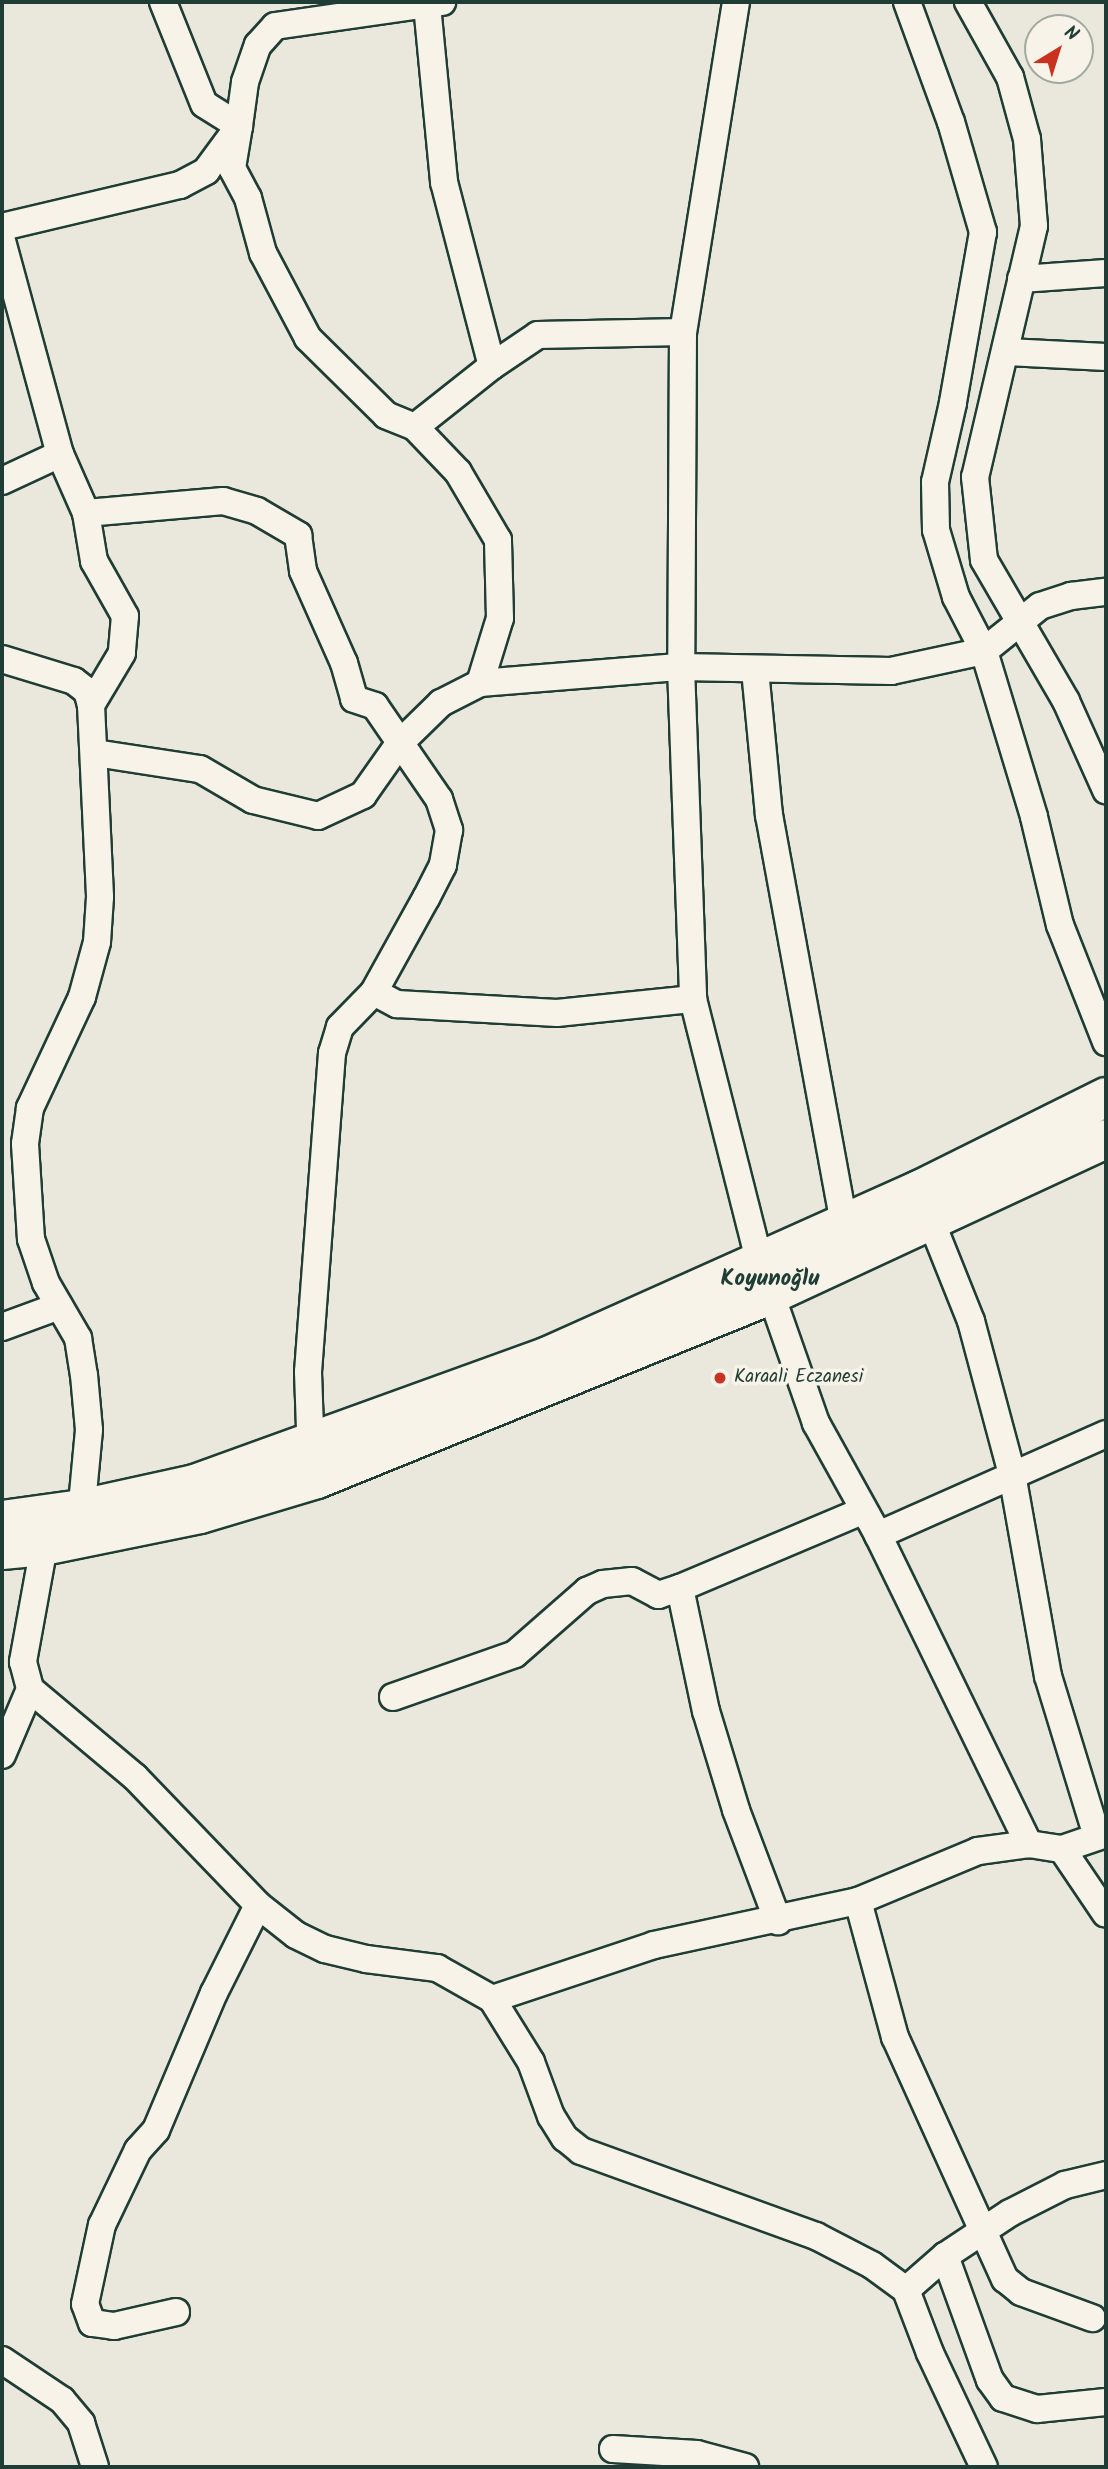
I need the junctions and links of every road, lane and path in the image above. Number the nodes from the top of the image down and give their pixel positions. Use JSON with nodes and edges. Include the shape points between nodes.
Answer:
{"nodes":[{"id":1,"x":163,"y":2,"type":"edge"},
{"id":2,"x":736,"y":2,"type":"edge"},
{"id":3,"x":907,"y":2,"type":"edge"},
{"id":4,"x":968,"y":2,"type":"edge"},
{"id":5,"x":435,"y":4,"type":"edge"},
{"id":6,"x":239,"y":127,"type":"junction"},
{"id":7,"x":2,"y":227,"type":"edge"},
{"id":8,"x":2,"y":242,"type":"edge"},
{"id":9,"x":1106,"y":273,"type":"edge"},
{"id":10,"x":1021,"y":279,"type":"junction"},
{"id":11,"x":683,"y":332,"type":"junction"},
{"id":12,"x":1007,"y":352,"type":"junction"},
{"id":13,"x":1106,"y":358,"type":"edge"},
{"id":14,"x":492,"y":366,"type":"junction"},
{"id":15,"x":415,"y":428,"type":"junction"},
{"id":16,"x":60,"y":454,"type":"junction"},
{"id":17,"x":2,"y":481,"type":"edge"},
{"id":18,"x":86,"y":513,"type":"junction"},
{"id":19,"x":1106,"y":592,"type":"edge"},
{"id":20,"x":1022,"y":622,"type":"junction"},
{"id":21,"x":984,"y":651,"type":"junction"},
{"id":22,"x":2,"y":659,"type":"edge"},
{"id":23,"x":681,"y":667,"type":"junction"},
{"id":24,"x":755,"y":670,"type":"junction"},
{"id":25,"x":480,"y":683,"type":"junction"},
{"id":26,"x":91,"y":705,"type":"junction"},
{"id":27,"x":399,"y":744,"type":"junction"},
{"id":28,"x":95,"y":753,"type":"junction"},
{"id":29,"x":1106,"y":790,"type":"edge"},
{"id":30,"x":374,"y":992,"type":"junction"},
{"id":31,"x":693,"y":999,"type":"junction"},
{"id":32,"x":1106,"y":1042,"type":"edge"},
{"id":33,"x":1106,"y":1097,"type":"edge"},
{"id":34,"x":1106,"y":1139,"type":"edge"},
{"id":35,"x":931,"y":1221,"type":"junction"},
{"id":36,"x":845,"y":1224,"type":"junction"},
{"id":37,"x":766,"y":1279,"type":"junction"},
{"id":38,"x":59,"y":1306,"type":"junction"},
{"id":39,"x":2,"y":1327,"type":"edge"},
{"id":40,"x":1106,"y":1434,"type":"edge"},
{"id":41,"x":312,"y":1463,"type":"junction"},
{"id":42,"x":1012,"y":1474,"type":"junction"},
{"id":43,"x":862,"y":1511,"type":"junction"},
{"id":44,"x":2,"y":1520,"type":"edge"},
{"id":45,"x":68,"y":1531,"type":"junction"},
{"id":46,"x":878,"y":1535,"type":"junction"},
{"id":47,"x":2,"y":1549,"type":"edge"},
{"id":48,"x":680,"y":1588,"type":"junction"},
{"id":49,"x":12,"y":1668,"type":"edge"},
{"id":50,"x":30,"y":1689,"type":"junction"},
{"id":51,"x":393,"y":1698,"type":"dead end"},
{"id":52,"x":2,"y":1755,"type":"edge"},
{"id":53,"x":1102,"y":1835,"type":"edge"},
{"id":54,"x":1029,"y":1844,"type":"junction"},
{"id":55,"x":1062,"y":1849,"type":"junction"},
{"id":56,"x":858,"y":1901,"type":"junction"},
{"id":57,"x":258,"y":1905,"type":"junction"},
{"id":58,"x":1106,"y":1914,"type":"edge"},
{"id":59,"x":778,"y":1921,"type":"junction"},
{"id":60,"x":492,"y":1999,"type":"junction"},
{"id":61,"x":1106,"y":2175,"type":"edge"},
{"id":62,"x":983,"y":2229,"type":"junction"},
{"id":63,"x":945,"y":2256,"type":"junction"},
{"id":64,"x":906,"y":2290,"type":"junction"},
{"id":65,"x":176,"y":2312,"type":"dead end"},
{"id":66,"x":1092,"y":2318,"type":"dead end"},
{"id":67,"x":2,"y":2360,"type":"edge"},
{"id":68,"x":1106,"y":2402,"type":"edge"},
{"id":69,"x":613,"y":2449,"type":"dead end"},
{"id":70,"x":95,"y":2467,"type":"edge"},
{"id":71,"x":746,"y":2467,"type":"edge"},
{"id":72,"x":984,"y":2467,"type":"edge"}],
"edges":[{"from":1,"to":6,"type":"street","via":[[204,104]]},
{"from":2,"to":11,"type":"street"},
{"from":3,"to":21,"type":"street","via":[[951,122],[983,232],[934,482],[936,530],[945,564]]},
{"from":4,"to":10,"type":"street","via":[[1010,77],[1027,139],[1034,226]]},
{"from":5,"to":6,"type":"street","via":[[275,26],[258,45],[245,82]]},
{"from":5,"to":14,"type":"street","via":[[444,182]]},
{"from":6,"to":7,"type":"street","via":[[206,172],[180,185]]},
{"from":6,"to":15,"type":"street","via":[[232,168],[248,198],[263,253],[308,338],[386,415]]},
{"from":8,"to":16,"type":"street"},
{"from":9,"to":10,"type":"street"},
{"from":10,"to":12,"type":"street"},
{"from":11,"to":14,"type":"street","via":[[538,335]]},
{"from":11,"to":23,"type":"street"},
{"from":12,"to":13,"type":"street"},
{"from":12,"to":20,"type":"street","via":[[975,477],[984,560]]},
{"from":14,"to":15,"type":"street"},
{"from":15,"to":25,"type":"street","via":[[458,472],[498,540],[500,618]]},
{"from":16,"to":17,"type":"street"},
{"from":16,"to":18,"type":"street"},
{"from":18,"to":26,"type":"street","via":[[94,561],[125,616],[127,633],[122,653]]},
{"from":18,"to":27,"type":"street","via":[[223,500],[257,512],[298,535],[303,572],[344,663],[354,699],[375,706]]},
{"from":19,"to":20,"type":"street","via":[[1040,606]]},
{"from":20,"to":21,"type":"street"},
{"from":20,"to":29,"type":"street","via":[[1066,701]]},
{"from":21,"to":24,"type":"street","via":[[891,671]]},
{"from":21,"to":32,"type":"street","via":[[1034,817],[1060,925]]},
{"from":22,"to":26,"type":"street","via":[[74,681],[87,691]]},
{"from":23,"to":24,"type":"street"},
{"from":23,"to":25,"type":"street"},
{"from":23,"to":31,"type":"street"},
{"from":24,"to":36,"type":"street","via":[[769,815]]},
{"from":25,"to":27,"type":"street","via":[[441,704]]},
{"from":26,"to":28,"type":"street"},
{"from":27,"to":28,"type":"street","via":[[363,794],[318,816],[253,800],[200,769]]},
{"from":27,"to":30,"type":"street","via":[[439,799],[449,830],[443,864]]},
{"from":28,"to":38,"type":"street","via":[[97,942],[82,997],[30,1108],[25,1144],[31,1238]]},
{"from":30,"to":31,"type":"street","via":[[397,1004],[556,1013]]},
{"from":30,"to":41,"type":"street","via":[[340,1027],[331,1053],[308,1372]]},
{"from":31,"to":37,"type":"street"},
{"from":33,"to":36,"type":"highway"},
{"from":34,"to":35,"type":"highway"},
{"from":35,"to":37,"type":"highway"},
{"from":35,"to":42,"type":"street","via":[[971,1321]]},
{"from":36,"to":37,"type":"highway"},
{"from":37,"to":41,"type":"highway"},
{"from":37,"to":43,"type":"street","via":[[816,1423]]},
{"from":38,"to":39,"type":"street"},
{"from":38,"to":45,"type":"street","via":[[78,1338],[89,1430]]},
{"from":40,"to":42,"type":"street"},
{"from":41,"to":45,"type":"highway","via":[[200,1514]]},
{"from":42,"to":46,"type":"street"},
{"from":42,"to":53,"type":"street","via":[[1048,1676]]},
{"from":43,"to":46,"type":"street"},
{"from":43,"to":48,"type":"street"},
{"from":44,"to":45,"type":"highway"},
{"from":45,"to":47,"type":"highway"},
{"from":45,"to":49,"type":"street"},
{"from":46,"to":54,"type":"street"},
{"from":48,"to":51,"type":"street","via":[[658,1595],[632,1581],[603,1584],[587,1591],[515,1654]]},
{"from":48,"to":59,"type":"street","via":[[706,1711],[736,1810]]},
{"from":49,"to":50,"type":"street"},
{"from":50,"to":52,"type":"street"},
{"from":50,"to":57,"type":"street","via":[[135,1777]]},
{"from":53,"to":55,"type":"street"},
{"from":54,"to":55,"type":"street"},
{"from":54,"to":56,"type":"street","via":[[978,1851]]},
{"from":55,"to":58,"type":"street"},
{"from":56,"to":59,"type":"street"},
{"from":56,"to":62,"type":"street","via":[[894,2037]]},
{"from":57,"to":60,"type":"street","via":[[296,1935],[325,1949],[437,1968]]},
{"from":57,"to":65,"type":"street","via":[[214,1993],[156,2130],[138,2150],[102,2225],[94,2255],[85,2304],[92,2323],[114,2326]]},
{"from":59,"to":60,"type":"street","via":[[654,1945]]},
{"from":60,"to":64,"type":"street","via":[[531,2062],[551,2116],[565,2138],[581,2151],[816,2236],[872,2265]]},
{"from":61,"to":62,"type":"street","via":[[1065,2185]]},
{"from":62,"to":63,"type":"street"},
{"from":62,"to":66,"type":"street","via":[[1013,2287]]},
{"from":63,"to":64,"type":"street"},
{"from":63,"to":68,"type":"street","via":[[990,2380],[1003,2398],[1037,2409]]},
{"from":64,"to":72,"type":"street"},
{"from":67,"to":70,"type":"street","via":[[62,2400],[81,2423]]},
{"from":69,"to":71,"type":"street","via":[[697,2454]]}]}
